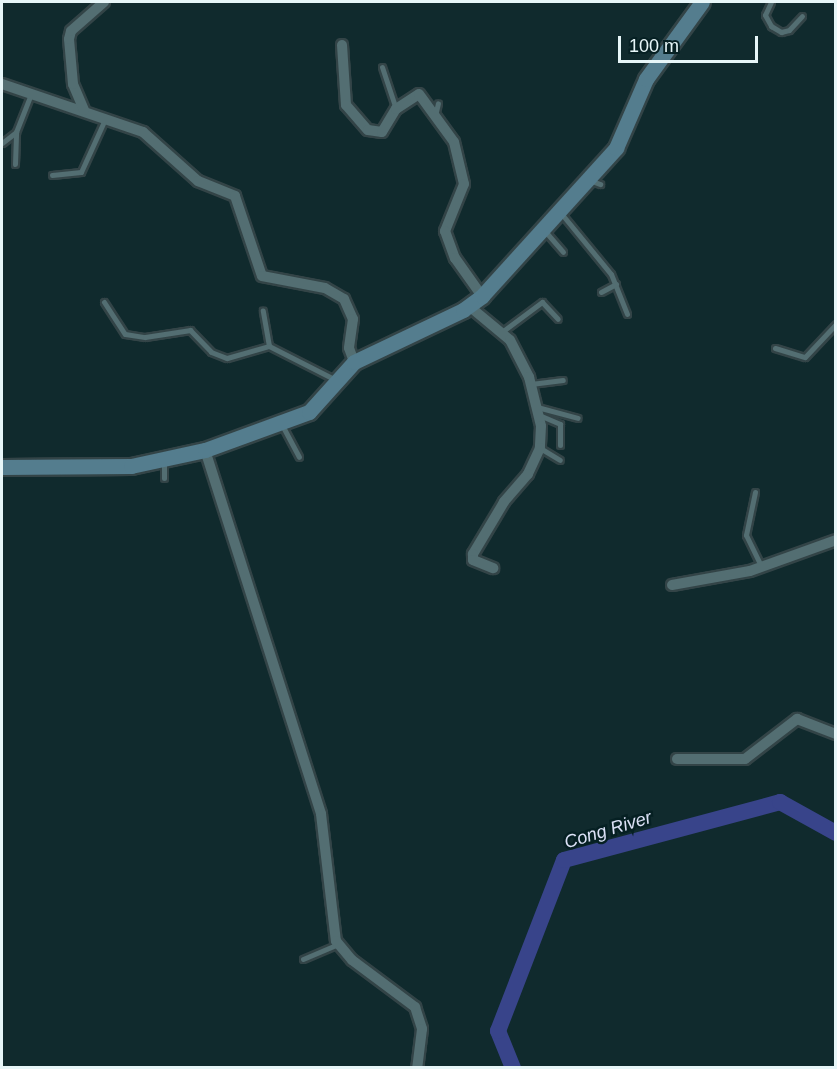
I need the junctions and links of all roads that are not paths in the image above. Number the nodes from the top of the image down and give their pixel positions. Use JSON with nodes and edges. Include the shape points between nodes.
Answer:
{"nodes":[{"id":1,"x":104,"y":2,"type":"edge"},
{"id":2,"x":702,"y":2,"type":"edge"},
{"id":3,"x":771,"y":2,"type":"edge"},
{"id":4,"x":802,"y":16,"type":"dead end"},
{"id":5,"x":342,"y":45,"type":"dead end"},
{"id":6,"x":382,"y":68,"type":"dead end"},
{"id":7,"x":2,"y":84,"type":"edge"},
{"id":8,"x":31,"y":92,"type":"junction"},
{"id":9,"x":438,"y":103,"type":"dead end"},
{"id":10,"x":396,"y":110,"type":"junction"},
{"id":11,"x":84,"y":111,"type":"junction"},
{"id":12,"x":435,"y":116,"type":"junction"},
{"id":13,"x":105,"y":118,"type":"junction"},
{"id":14,"x":16,"y":132,"type":"junction"},
{"id":15,"x":2,"y":143,"type":"edge"},
{"id":16,"x":15,"y":164,"type":"dead end"},
{"id":17,"x":52,"y":175,"type":"dead end"},
{"id":18,"x":559,"y":211,"type":"junction"},
{"id":19,"x":543,"y":229,"type":"junction"},
{"id":20,"x":563,"y":252,"type":"dead end"},
{"id":21,"x":616,"y":284,"type":"junction"},
{"id":22,"x":601,"y":292,"type":"dead end"},
{"id":23,"x":482,"y":296,"type":"junction"},
{"id":24,"x":104,"y":302,"type":"dead end"},
{"id":25,"x":469,"y":306,"type":"junction"},
{"id":26,"x":263,"y":311,"type":"dead end"},
{"id":27,"x":627,"y":314,"type":"dead end"},
{"id":28,"x":558,"y":320,"type":"dead end"},
{"id":29,"x":836,"y":324,"type":"edge"},
{"id":30,"x":503,"y":331,"type":"junction"},
{"id":31,"x":269,"y":346,"type":"junction"},
{"id":32,"x":776,"y":348,"type":"dead end"},
{"id":33,"x":354,"y":362,"type":"junction"},
{"id":34,"x":336,"y":380,"type":"junction"},
{"id":35,"x":563,"y":380,"type":"dead end"},
{"id":36,"x":531,"y":384,"type":"junction"},
{"id":37,"x":538,"y":411,"type":"junction"},
{"id":38,"x":578,"y":418,"type":"dead end"},
{"id":39,"x":281,"y":424,"type":"junction"},
{"id":40,"x":560,"y":445,"type":"dead end"},
{"id":41,"x":540,"y":448,"type":"junction"},
{"id":42,"x":205,"y":450,"type":"junction"},
{"id":43,"x":299,"y":457,"type":"dead end"},
{"id":44,"x":164,"y":459,"type":"junction"},
{"id":45,"x":560,"y":460,"type":"dead end"},
{"id":46,"x":2,"y":467,"type":"edge"},
{"id":47,"x":164,"y":478,"type":"dead end"},
{"id":48,"x":755,"y":492,"type":"dead end"},
{"id":49,"x":836,"y":540,"type":"edge"},
{"id":50,"x":762,"y":567,"type":"junction"},
{"id":51,"x":493,"y":568,"type":"dead end"},
{"id":52,"x":672,"y":585,"type":"dead end"},
{"id":53,"x":836,"y":734,"type":"edge"},
{"id":54,"x":677,"y":759,"type":"dead end"},
{"id":55,"x":339,"y":945,"type":"junction"},
{"id":56,"x":303,"y":959,"type":"dead end"},
{"id":57,"x":417,"y":1068,"type":"edge"}],
"edges":[{"from":1,"to":11,"type":"street","via":[[71,31],[69,39],[73,84]]},
{"from":2,"to":18,"type":"main road","via":[[646,79],[616,148],[594,182]]},
{"from":3,"to":4,"type":"lane","via":[[765,15],[771,26],[781,32],[789,30]]},
{"from":5,"to":10,"type":"street","via":[[348,108],[368,130],[377,134],[385,129]]},
{"from":6,"to":10,"type":"lane"},
{"from":7,"to":8,"type":"street"},
{"from":8,"to":11,"type":"street"},
{"from":8,"to":14,"type":"lane"},
{"from":9,"to":12,"type":"lane"},
{"from":10,"to":12,"type":"street","via":[[419,94]]},
{"from":11,"to":13,"type":"street"},
{"from":12,"to":23,"type":"street","via":[[458,149],[464,175],[462,191],[446,222],[447,242]]},
{"from":13,"to":17,"type":"lane","via":[[81,172]]},
{"from":13,"to":33,"type":"street","via":[[143,132],[198,181],[235,196],[262,276],[325,288],[344,299],[353,319],[349,348]]},
{"from":14,"to":15,"type":"lane"},
{"from":14,"to":16,"type":"lane"},
{"from":18,"to":19,"type":"main road"},
{"from":18,"to":21,"type":"lane"},
{"from":19,"to":20,"type":"lane"},
{"from":19,"to":23,"type":"main road"},
{"from":21,"to":22,"type":"lane"},
{"from":21,"to":27,"type":"lane"},
{"from":23,"to":25,"type":"main road"},
{"from":24,"to":31,"type":"lane","via":[[131,337],[190,330],[211,352],[227,358]]},
{"from":25,"to":30,"type":"street"},
{"from":25,"to":33,"type":"main road"},
{"from":26,"to":31,"type":"lane"},
{"from":28,"to":30,"type":"lane","via":[[542,302]]},
{"from":29,"to":32,"type":"lane","via":[[805,357]]},
{"from":30,"to":36,"type":"street"},
{"from":31,"to":34,"type":"lane"},
{"from":33,"to":34,"type":"main road"},
{"from":34,"to":39,"type":"main road","via":[[309,412]]},
{"from":35,"to":36,"type":"lane"},
{"from":36,"to":37,"type":"street"},
{"from":37,"to":38,"type":"lane"},
{"from":37,"to":40,"type":"lane","via":[[560,424]]},
{"from":37,"to":41,"type":"street"},
{"from":39,"to":42,"type":"main road"},
{"from":39,"to":43,"type":"lane"},
{"from":41,"to":45,"type":"lane"},
{"from":41,"to":51,"type":"street","via":[[528,474],[504,502],[473,554],[473,561]]},
{"from":42,"to":44,"type":"main road"},
{"from":42,"to":55,"type":"street","via":[[318,803],[332,925]]},
{"from":44,"to":46,"type":"main road","via":[[113,468]]},
{"from":44,"to":47,"type":"lane"},
{"from":48,"to":50,"type":"lane","via":[[747,539]]},
{"from":49,"to":50,"type":"street"},
{"from":50,"to":52,"type":"street"},
{"from":53,"to":54,"type":"street","via":[[798,719],[745,759]]},
{"from":55,"to":56,"type":"lane"},
{"from":55,"to":57,"type":"street","via":[[352,960],[415,1007],[422,1029]]}]}
